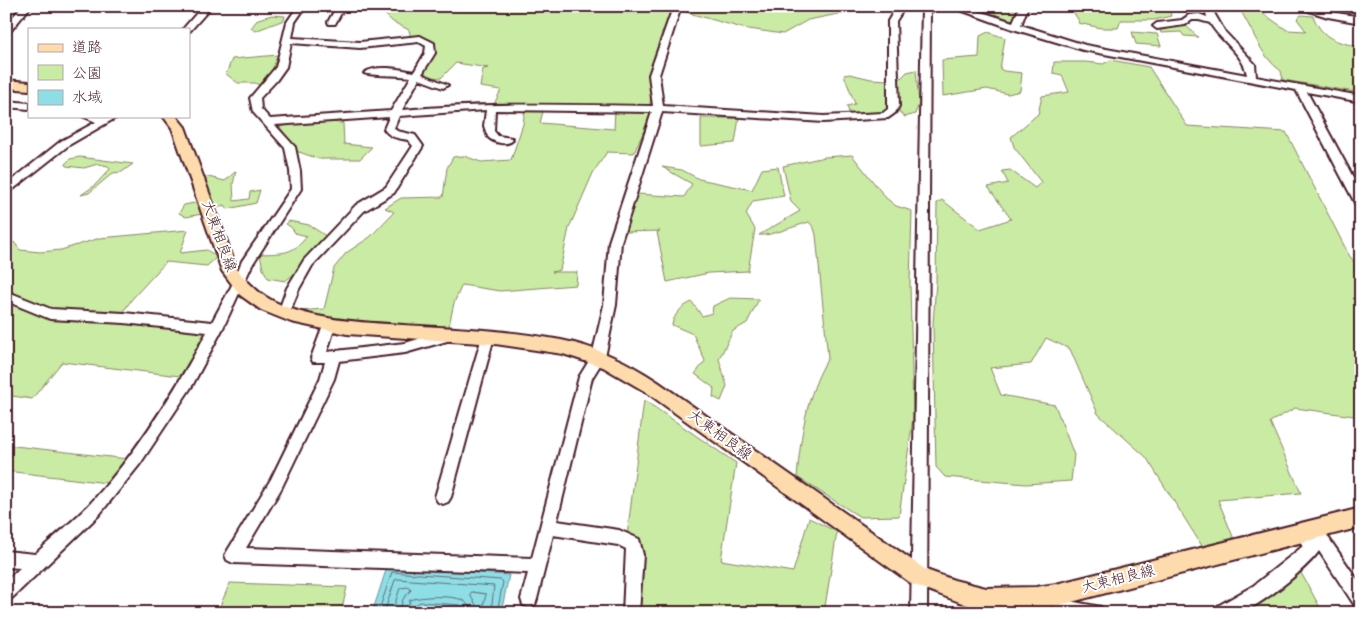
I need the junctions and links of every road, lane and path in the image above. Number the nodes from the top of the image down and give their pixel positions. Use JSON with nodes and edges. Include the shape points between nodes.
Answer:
{"nodes":[{"id":1,"x":27,"y":6,"type":"edge"},
{"id":2,"x":208,"y":6,"type":"edge"},
{"id":3,"x":302,"y":6,"type":"edge"},
{"id":4,"x":342,"y":6,"type":"edge"},
{"id":5,"x":675,"y":6,"type":"edge"},
{"id":6,"x":904,"y":6,"type":"edge"},
{"id":7,"x":926,"y":6,"type":"edge"},
{"id":8,"x":953,"y":6,"type":"edge"},
{"id":9,"x":1024,"y":6,"type":"edge"},
{"id":10,"x":1216,"y":6,"type":"edge"},
{"id":11,"x":1298,"y":6,"type":"edge"},
{"id":12,"x":1320,"y":6,"type":"edge"},
{"id":13,"x":1328,"y":14,"type":"junction"},
{"id":14,"x":1361,"y":20,"type":"edge"},
{"id":15,"x":1213,"y":21,"type":"junction"},
{"id":16,"x":332,"y":22,"type":"dead end"},
{"id":17,"x":1157,"y":26,"type":"dead end"},
{"id":18,"x":1016,"y":27,"type":"junction"},
{"id":19,"x":188,"y":28,"type":"edge"},
{"id":20,"x":6,"y":31,"type":"edge"},
{"id":21,"x":286,"y":40,"type":"junction"},
{"id":22,"x":369,"y":73,"type":"dead end"},
{"id":23,"x":416,"y":76,"type":"junction"},
{"id":24,"x":1252,"y":80,"type":"junction"},
{"id":25,"x":6,"y":84,"type":"edge"},
{"id":26,"x":444,"y":85,"type":"dead end"},
{"id":27,"x":28,"y":86,"type":"edge"},
{"id":28,"x":1300,"y":88,"type":"junction"},
{"id":29,"x":1361,"y":99,"type":"edge"},
{"id":30,"x":6,"y":104,"type":"edge"},
{"id":31,"x":28,"y":106,"type":"edge"},
{"id":32,"x":491,"y":107,"type":"junction"},
{"id":33,"x":658,"y":108,"type":"junction"},
{"id":34,"x":395,"y":113,"type":"junction"},
{"id":35,"x":171,"y":118,"type":"edge"},
{"id":36,"x":109,"y":119,"type":"edge"},
{"id":37,"x":267,"y":123,"type":"junction"},
{"id":38,"x":508,"y":140,"type":"dead end"},
{"id":39,"x":6,"y":191,"type":"edge"},
{"id":40,"x":1361,"y":203,"type":"edge"},
{"id":41,"x":238,"y":285,"type":"junction"},
{"id":42,"x":6,"y":296,"type":"edge"},
{"id":43,"x":284,"y":313,"type":"junction"},
{"id":44,"x":329,"y":326,"type":"junction"},
{"id":45,"x":217,"y":328,"type":"junction"},
{"id":46,"x":451,"y":334,"type":"junction"},
{"id":47,"x":488,"y":338,"type":"junction"},
{"id":48,"x":334,"y":356,"type":"junction"},
{"id":49,"x":598,"y":357,"type":"junction"},
{"id":50,"x":443,"y":497,"type":"dead end"},
{"id":51,"x":1361,"y":517,"type":"edge"},
{"id":52,"x":548,"y":526,"type":"junction"},
{"id":53,"x":1308,"y":530,"type":"junction"},
{"id":54,"x":6,"y":559,"type":"edge"},
{"id":55,"x":39,"y":562,"type":"junction"},
{"id":56,"x":538,"y":566,"type":"junction"},
{"id":57,"x":918,"y":577,"type":"junction"},
{"id":58,"x":6,"y":592,"type":"edge"},
{"id":59,"x":1056,"y":595,"type":"junction"},
{"id":60,"x":529,"y":599,"type":"dead end"},
{"id":61,"x":1361,"y":600,"type":"edge"},
{"id":62,"x":991,"y":606,"type":"edge"},
{"id":63,"x":631,"y":613,"type":"edge"},
{"id":64,"x":918,"y":613,"type":"edge"},
{"id":65,"x":1095,"y":613,"type":"edge"},
{"id":66,"x":1222,"y":613,"type":"edge"}],
"edges":[{"from":1,"to":20,"type":"street"},
{"from":2,"to":19,"type":"street"},
{"from":3,"to":21,"type":"street","via":[[291,22]]},
{"from":4,"to":16,"type":"street"},
{"from":5,"to":33,"type":"street","via":[[654,75]]},
{"from":6,"to":33,"type":"street","via":[[892,21],[894,106],[885,116],[824,119]]},
{"from":7,"to":57,"type":"street"},
{"from":8,"to":18,"type":"street"},
{"from":9,"to":18,"type":"street"},
{"from":10,"to":15,"type":"street","via":[[1210,12]]},
{"from":11,"to":13,"type":"street"},
{"from":12,"to":13,"type":"street"},
{"from":13,"to":14,"type":"street"},
{"from":15,"to":17,"type":"street","via":[[1199,17]]},
{"from":15,"to":24,"type":"street","via":[[1230,46],[1250,64]]},
{"from":18,"to":24,"type":"street","via":[[1083,47]]},
{"from":21,"to":23,"type":"street","via":[[360,45],[420,39],[431,45]]},
{"from":21,"to":37,"type":"street","via":[[280,67],[255,98],[256,110]]},
{"from":22,"to":23,"type":"street","via":[[380,71]]},
{"from":23,"to":26,"type":"street"},
{"from":23,"to":34,"type":"street"},
{"from":24,"to":28,"type":"street"},
{"from":25,"to":27,"type":"main road"},
{"from":28,"to":29,"type":"street"},
{"from":28,"to":40,"type":"street"},
{"from":30,"to":31,"type":"street"},
{"from":32,"to":33,"type":"street"},
{"from":32,"to":34,"type":"street"},
{"from":32,"to":38,"type":"street","via":[[489,131],[492,137],[499,141]]},
{"from":33,"to":49,"type":"street","via":[[615,242],[610,306]]},
{"from":34,"to":37,"type":"street"},
{"from":34,"to":43,"type":"street","via":[[390,129],[394,134],[411,137],[418,146],[390,190],[360,208],[308,263],[293,288]]},
{"from":35,"to":41,"type":"main road","name":"大東相良線","via":[[178,127],[220,245]]},
{"from":36,"to":39,"type":"street","via":[[65,143]]},
{"from":37,"to":41,"type":"street","via":[[290,148],[296,171],[296,189],[246,264]]},
{"from":41,"to":43,"type":"main road","name":"大東相良線"},
{"from":41,"to":45,"type":"street"},
{"from":42,"to":45,"type":"street","via":[[50,314]]},
{"from":43,"to":44,"type":"main road","name":"大東相良線"},
{"from":44,"to":46,"type":"main road","name":"大東相良線"},
{"from":44,"to":48,"type":"street","via":[[318,358]]},
{"from":45,"to":55,"type":"street","via":[[187,382],[135,459],[94,510]]},
{"from":46,"to":47,"type":"main road","name":"大東相良線"},
{"from":46,"to":48,"type":"street","via":[[405,348]]},
{"from":47,"to":49,"type":"main road","name":"大東相良線","via":[[564,347]]},
{"from":47,"to":50,"type":"street"},
{"from":48,"to":56,"type":"street","via":[[327,380],[276,484],[233,555]]},
{"from":49,"to":52,"type":"street","via":[[586,377]]},
{"from":49,"to":57,"type":"main road","name":"大東相良線","via":[[652,386]]},
{"from":51,"to":53,"type":"main road","name":"大東相良線"},
{"from":52,"to":56,"type":"street"},
{"from":52,"to":63,"type":"street","via":[[619,538],[633,544]]},
{"from":53,"to":59,"type":"main road","name":"大東相良線"},
{"from":53,"to":61,"type":"street"},
{"from":53,"to":66,"type":"street","via":[[1313,547],[1284,576]]},
{"from":54,"to":55,"type":"street"},
{"from":55,"to":58,"type":"street"},
{"from":56,"to":60,"type":"street"},
{"from":57,"to":62,"type":"main road","name":"大東相良線"},
{"from":57,"to":64,"type":"street"},
{"from":59,"to":62,"type":"main road","name":"大東相良線"},
{"from":59,"to":65,"type":"street","via":[[1064,608]]}]}
